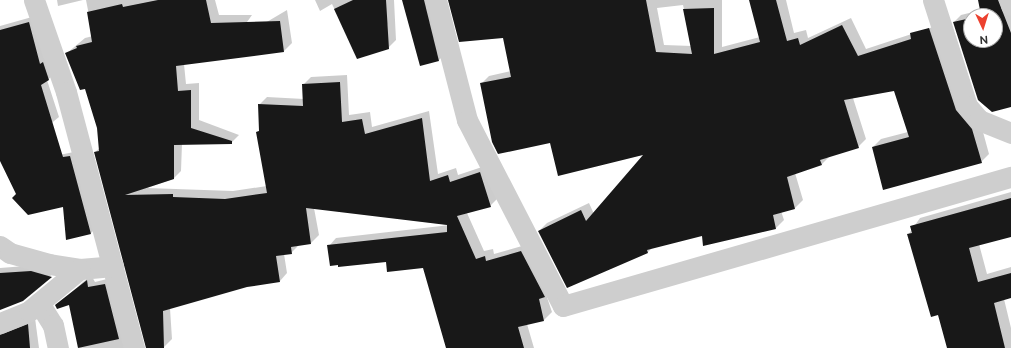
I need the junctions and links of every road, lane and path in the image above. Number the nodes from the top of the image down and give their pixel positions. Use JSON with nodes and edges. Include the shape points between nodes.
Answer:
{"nodes":[{"id":1,"x":34,"y":0,"type":"edge"},
{"id":2,"x":436,"y":0,"type":"edge"},
{"id":3,"x":933,"y":0,"type":"edge"},
{"id":4,"x":1010,"y":0,"type":"edge"},
{"id":5,"x":1011,"y":4,"type":"edge"},
{"id":6,"x":1011,"y":134,"type":"edge"},
{"id":7,"x":1011,"y":177,"type":"edge"},
{"id":8,"x":0,"y":246,"type":"edge"},
{"id":9,"x":113,"y":266,"type":"junction"},
{"id":10,"x":80,"y":268,"type":"junction"},
{"id":11,"x":39,"y":303,"type":"junction"},
{"id":12,"x":0,"y":323,"type":"edge"},
{"id":13,"x":58,"y":348,"type":"edge"},
{"id":14,"x":134,"y":348,"type":"edge"}],
"edges":[{"from":1,"to":9,"type":"street","via":[[66,92]]},
{"from":2,"to":7,"type":"street","via":[[467,120],[563,306]]},
{"from":3,"to":6,"type":"street","via":[[967,106],[979,120]]},
{"from":4,"to":5,"type":"street"},
{"from":8,"to":10,"type":"street","via":[[10,252],[49,264]]},
{"from":9,"to":10,"type":"street"},
{"from":9,"to":14,"type":"street"},
{"from":10,"to":11,"type":"street"},
{"from":11,"to":12,"type":"street","via":[[29,311]]},
{"from":11,"to":13,"type":"street","via":[[53,325]]}]}
